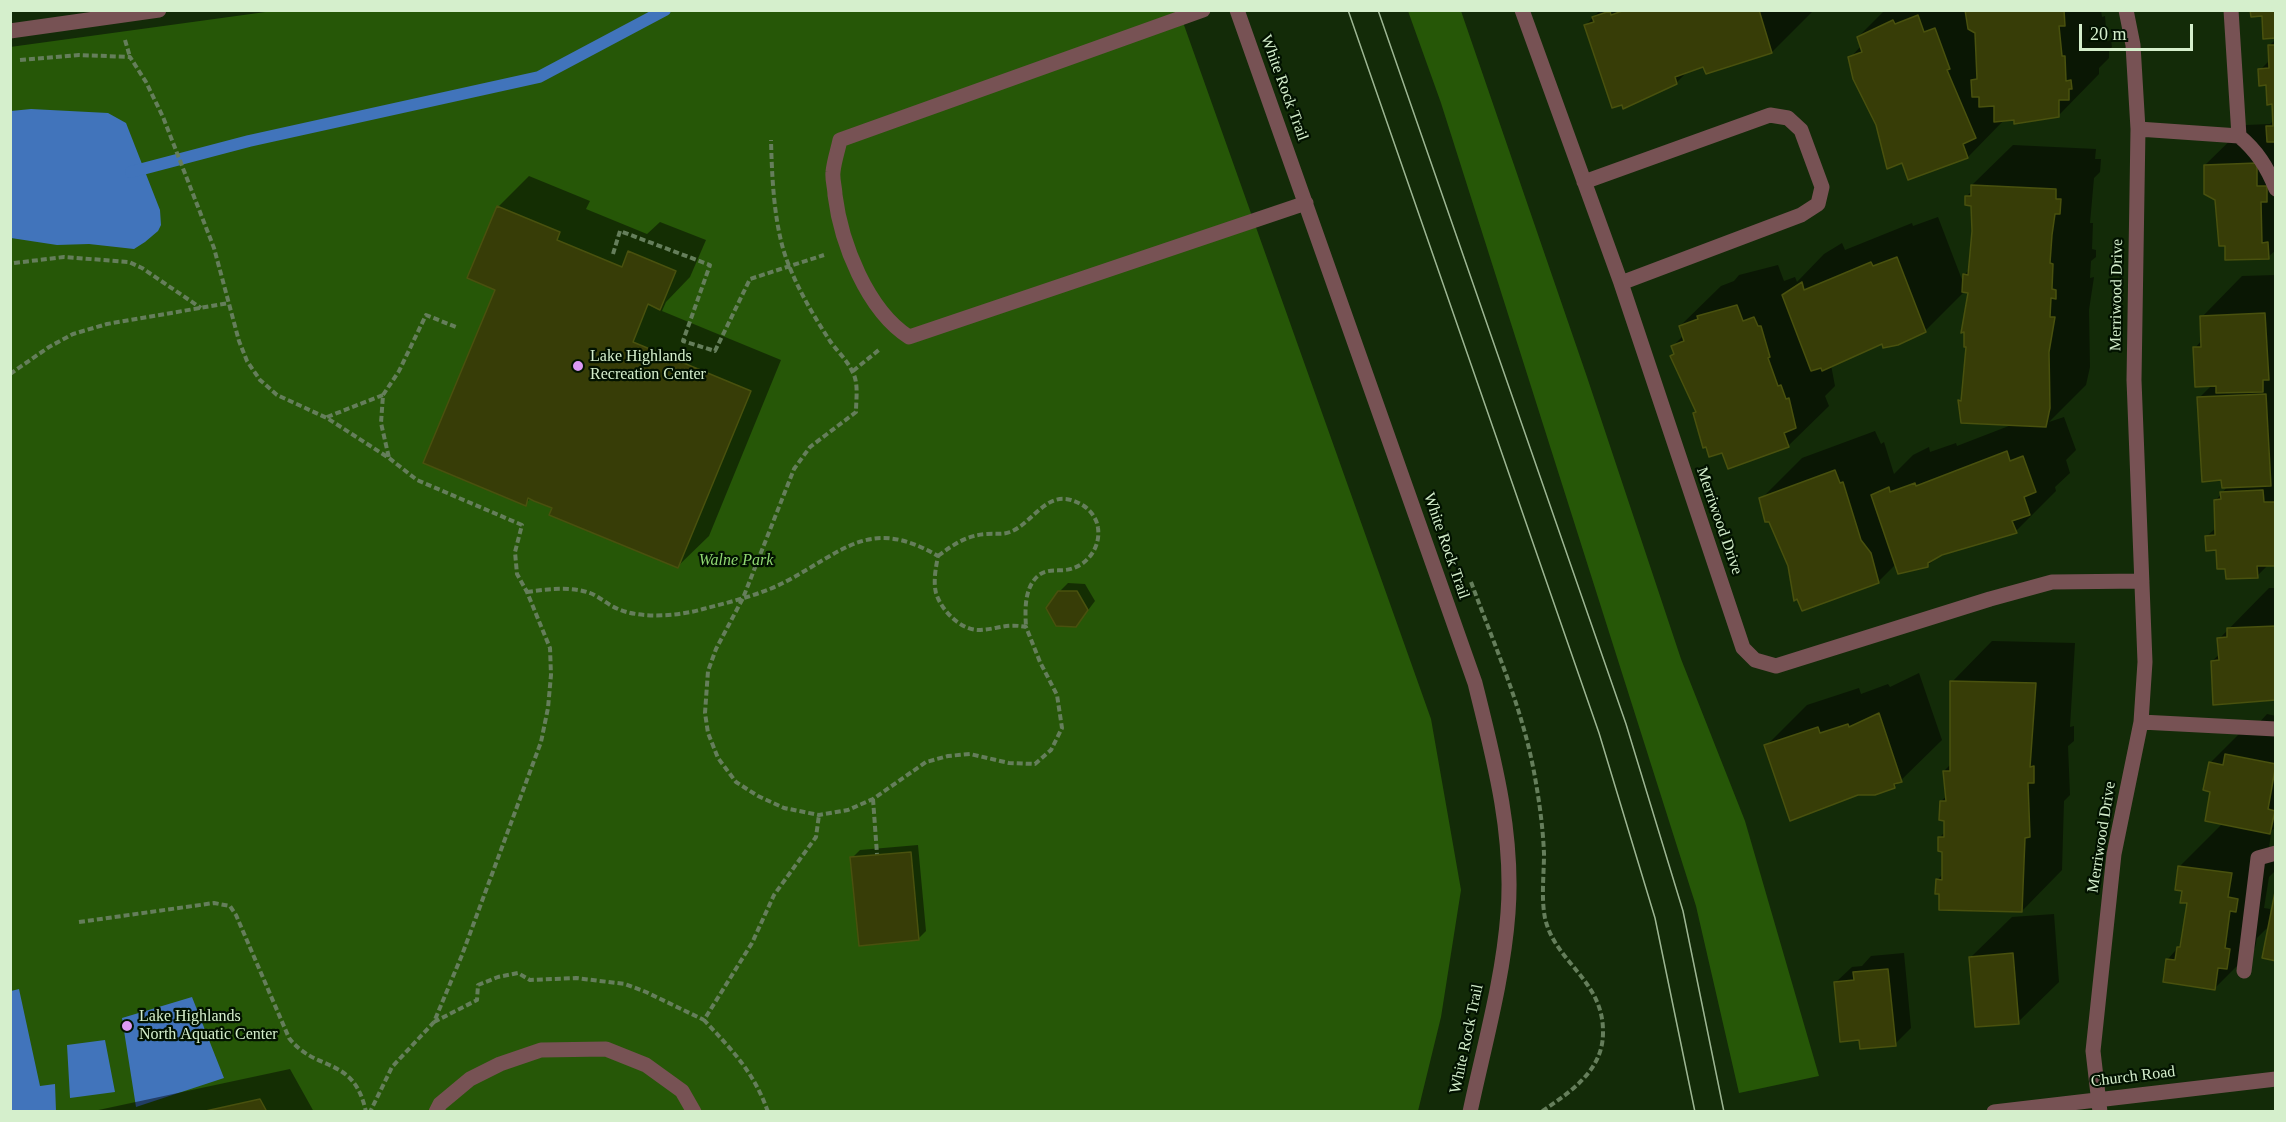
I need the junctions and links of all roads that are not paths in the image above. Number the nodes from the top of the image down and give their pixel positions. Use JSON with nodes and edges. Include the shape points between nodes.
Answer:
{"nodes":[{"id":1,"x":159,"y":10,"type":"edge"},
{"id":2,"x":1203,"y":10,"type":"edge"},
{"id":3,"x":1237,"y":10,"type":"edge"},
{"id":4,"x":1522,"y":10,"type":"edge"},
{"id":5,"x":2126,"y":10,"type":"edge"},
{"id":6,"x":2231,"y":10,"type":"edge"},
{"id":7,"x":10,"y":31,"type":"edge"},
{"id":8,"x":2138,"y":129,"type":"junction"},
{"id":9,"x":2239,"y":136,"type":"junction"},
{"id":10,"x":1584,"y":182,"type":"junction"},
{"id":11,"x":2276,"y":189,"type":"edge"},
{"id":12,"x":1306,"y":203,"type":"junction"},
{"id":13,"x":1621,"y":283,"type":"junction"},
{"id":14,"x":2142,"y":581,"type":"junction"},
{"id":15,"x":2141,"y":722,"type":"junction"},
{"id":16,"x":2276,"y":729,"type":"edge"},
{"id":17,"x":2276,"y":853,"type":"edge"},
{"id":18,"x":2244,"y":971,"type":"dead end"},
{"id":19,"x":2276,"y":1078,"type":"edge"},
{"id":20,"x":2099,"y":1105,"type":"edge"},
{"id":21,"x":436,"y":1112,"type":"edge"},
{"id":22,"x":694,"y":1112,"type":"edge"},
{"id":23,"x":1470,"y":1112,"type":"edge"},
{"id":24,"x":1995,"y":1112,"type":"edge"}],
"edges":[{"from":1,"to":7,"type":"street"},
{"from":2,"to":12,"type":"street","via":[[840,140],[833,173],[837,209],[847,247],[862,280],[881,310],[909,337]]},
{"from":3,"to":12,"type":"street","name":"White Rock Trail"},
{"from":4,"to":10,"type":"street","name":"Merriwood Drive"},
{"from":5,"to":8,"type":"street","name":"Merriwood Drive","via":[[2133,45]]},
{"from":6,"to":9,"type":"street"},
{"from":8,"to":9,"type":"street"},
{"from":8,"to":14,"type":"street","name":"Merriwood Drive","via":[[2134,380]]},
{"from":9,"to":11,"type":"street","via":[[2252,147]]},
{"from":10,"to":13,"type":"street","name":"Merriwood Drive"},
{"from":10,"to":13,"type":"street","via":[[1770,115],[1788,118],[1801,130],[1822,188],[1818,204],[1801,215]]},
{"from":12,"to":23,"type":"street","name":"White Rock Trail","via":[[1475,683],[1498,772],[1509,866],[1508,914]]},
{"from":13,"to":14,"type":"street","name":"Merriwood Drive","via":[[1743,648],[1755,660],[1776,666],[2052,582]]},
{"from":14,"to":15,"type":"street","name":"Merriwood Drive","via":[[2145,662]]},
{"from":15,"to":16,"type":"street"},
{"from":15,"to":20,"type":"street","name":"Merriwood Drive","via":[[2114,854],[2093,1052]]},
{"from":17,"to":18,"type":"street","via":[[2258,858]]},
{"from":19,"to":20,"type":"street","name":"Church Road"},
{"from":20,"to":24,"type":"street","name":"Church Road"},
{"from":21,"to":22,"type":"street","via":[[470,1079],[500,1064],[541,1050],[596,1049],[606,1049],[646,1065],[682,1091]]}]}
